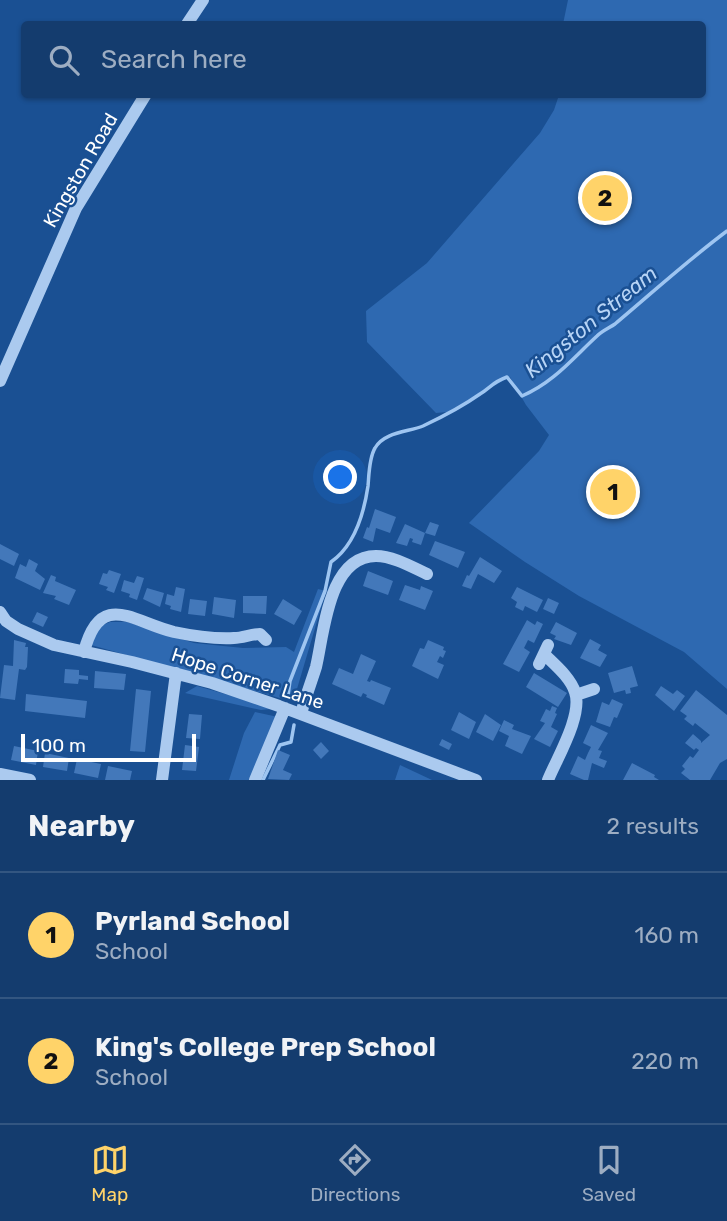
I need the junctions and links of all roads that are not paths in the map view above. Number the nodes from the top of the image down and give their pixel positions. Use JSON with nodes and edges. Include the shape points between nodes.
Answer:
{"nodes":[{"id":1,"x":203,"y":0,"type":"edge"},
{"id":2,"x":189,"y":21,"type":"edge"},
{"id":3,"x":144,"y":98,"type":"edge"},
{"id":4,"x":0,"y":381,"type":"edge"},
{"id":5,"x":427,"y":574,"type":"dead end"},
{"id":6,"x":2,"y":620,"type":"edge"},
{"id":7,"x":263,"y":633,"type":"dead end"},
{"id":8,"x":84,"y":652,"type":"junction"},
{"id":9,"x":544,"y":654,"type":"dead end"},
{"id":10,"x":176,"y":673,"type":"junction"},
{"id":11,"x":596,"y":688,"type":"dead end"},
{"id":12,"x":576,"y":695,"type":"junction"},
{"id":13,"x":285,"y":708,"type":"junction"},
{"id":14,"x":301,"y":714,"type":"junction"},
{"id":15,"x":0,"y":774,"type":"edge"},
{"id":16,"x":30,"y":780,"type":"edge"},
{"id":17,"x":162,"y":780,"type":"edge"},
{"id":18,"x":255,"y":780,"type":"edge"},
{"id":19,"x":476,"y":780,"type":"edge"},
{"id":20,"x":548,"y":780,"type":"edge"}],
"edges":[{"from":1,"to":2,"type":"street"},
{"from":3,"to":4,"type":"street","name":"Kingston Road","via":[[76,208]]},
{"from":5,"to":14,"type":"street","via":[[414,561],[376,556],[356,562],[341,575]]},
{"from":6,"to":8,"type":"street","name":"Hope Corner Lane","via":[[36,638]]},
{"from":7,"to":8,"type":"street","via":[[237,638],[194,635],[121,613],[100,620]]},
{"from":8,"to":10,"type":"street","name":"Hope Corner Lane"},
{"from":9,"to":12,"type":"street"},
{"from":10,"to":13,"type":"street","name":"Hope Corner Lane"},
{"from":10,"to":17,"type":"street"},
{"from":11,"to":12,"type":"street"},
{"from":12,"to":20,"type":"street","via":[[573,722]]},
{"from":13,"to":14,"type":"street","name":"Hope Corner Lane"},
{"from":13,"to":18,"type":"street"},
{"from":14,"to":19,"type":"street","name":"Hope Corner Lane"},
{"from":15,"to":16,"type":"street"}]}
